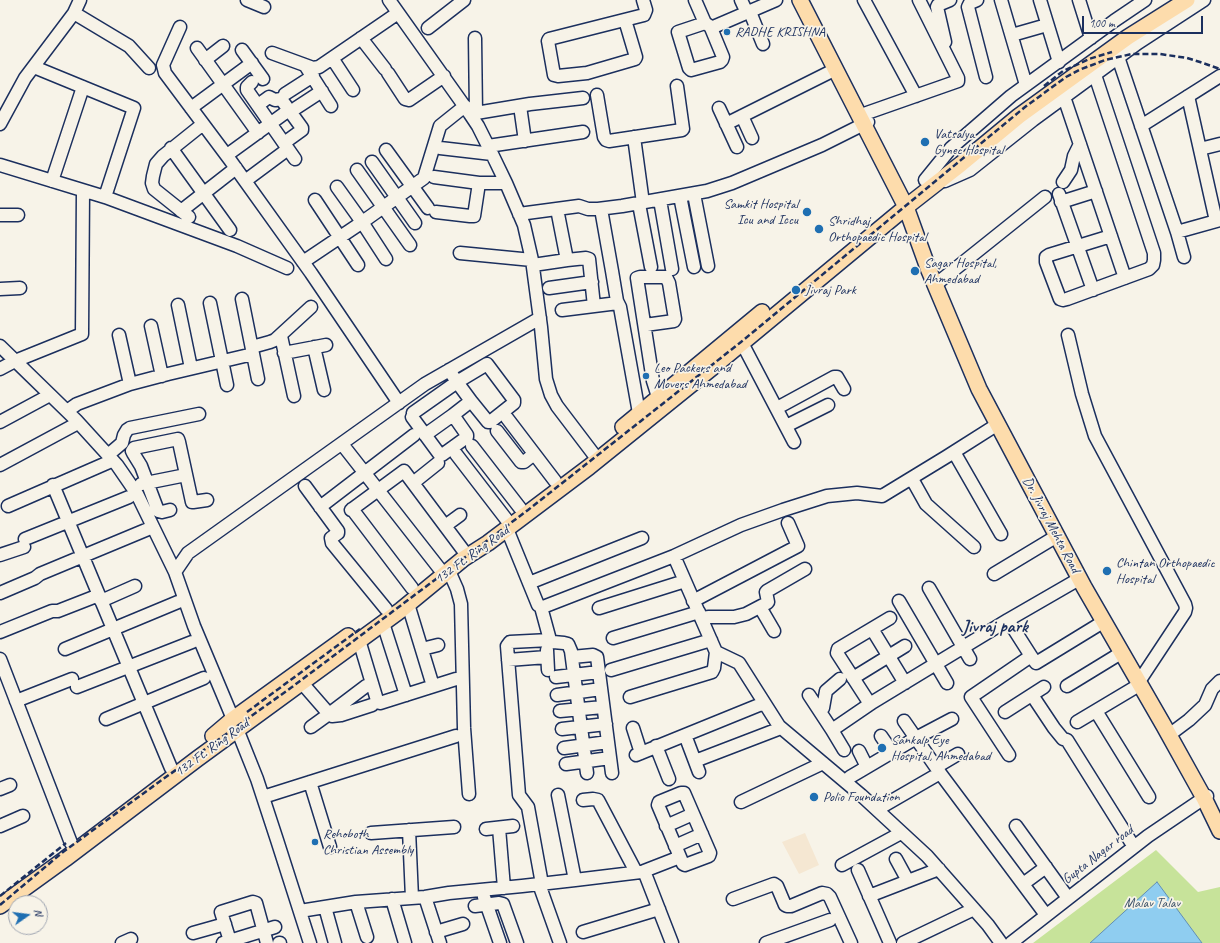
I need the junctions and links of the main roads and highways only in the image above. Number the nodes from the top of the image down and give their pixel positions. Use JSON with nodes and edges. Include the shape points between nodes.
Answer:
{"nodes":[{"id":1,"x":800,"y":0,"type":"edge"},
{"id":2,"x":805,"y":0,"type":"edge"},
{"id":3,"x":1169,"y":0,"type":"edge"},
{"id":4,"x":1187,"y":0,"type":"edge"},
{"id":5,"x":865,"y":120,"type":"junction"},
{"id":6,"x":958,"y":160,"type":"junction"},
{"id":7,"x":905,"y":201,"type":"junction"},
{"id":8,"x":595,"y":456,"type":"junction"},
{"id":9,"x":506,"y":524,"type":"junction"},
{"id":10,"x":444,"y":570,"type":"junction"},
{"id":11,"x":384,"y":616,"type":"junction"},
{"id":12,"x":1141,"y":681,"type":"junction"},
{"id":13,"x":235,"y":724,"type":"junction"},
{"id":14,"x":1205,"y":797,"type":"junction"},
{"id":15,"x":1220,"y":821,"type":"edge"},
{"id":16,"x":1220,"y":830,"type":"edge"},
{"id":17,"x":0,"y":893,"type":"edge"},
{"id":18,"x":0,"y":906,"type":"edge"}],
"edges":[{"from":1,"to":5,"type":"main road"},
{"from":2,"to":5,"type":"main road"},
{"from":3,"to":6,"type":"main road","via":[[1123,29],[1020,104]]},
{"from":4,"to":6,"type":"main road","via":[[1128,38]]},
{"from":5,"to":7,"type":"main road"},
{"from":6,"to":7,"type":"main road","name":"132 Ft. Ring Road"},
{"from":7,"to":8,"type":"main road","name":"132 Ft. Ring Road","via":[[742,343]]},
{"from":7,"to":8,"type":"main road","name":"132 Ft. Ring Road","via":[[658,397]]},
{"from":7,"to":12,"type":"main road","via":[[983,384]]},
{"from":7,"to":12,"type":"main road","name":"Dr. Jivraj Mehta Road","via":[[928,268],[979,389],[1079,579],[1121,653]]},
{"from":8,"to":9,"type":"main road","name":"132 Ft. Ring Road"},
{"from":8,"to":9,"type":"main road","name":"132 Ft. Ring Road","via":[[520,508]]},
{"from":9,"to":10,"type":"main road","name":"132 Ft. Ring Road","via":[[488,543]]},
{"from":9,"to":10,"type":"main road","name":"132 Ft. Ring Road","via":[[463,550]]},
{"from":10,"to":11,"type":"main road","name":"132 Ft. Ring Road","via":[[412,588]]},
{"from":10,"to":11,"type":"main road","name":"132 Ft. Ring Road","via":[[408,604]]},
{"from":11,"to":13,"type":"main road","name":"132 Ft. Ring Road"},
{"from":11,"to":13,"type":"main road","name":"132 Ft. Ring Road","via":[[359,640],[302,683]]},
{"from":12,"to":14,"type":"main road","name":"Dr. Jivraj Mehta Road"},
{"from":12,"to":14,"type":"main road","via":[[1172,732]]},
{"from":13,"to":17,"type":"main road","name":"132 Ft. Ring Road","via":[[170,768]]},
{"from":13,"to":18,"type":"main road","name":"132 Ft. Ring Road","via":[[196,759]]},
{"from":14,"to":15,"type":"main road"},
{"from":14,"to":16,"type":"main road","name":"Dr. Jivraj Mehta Road"}]}
